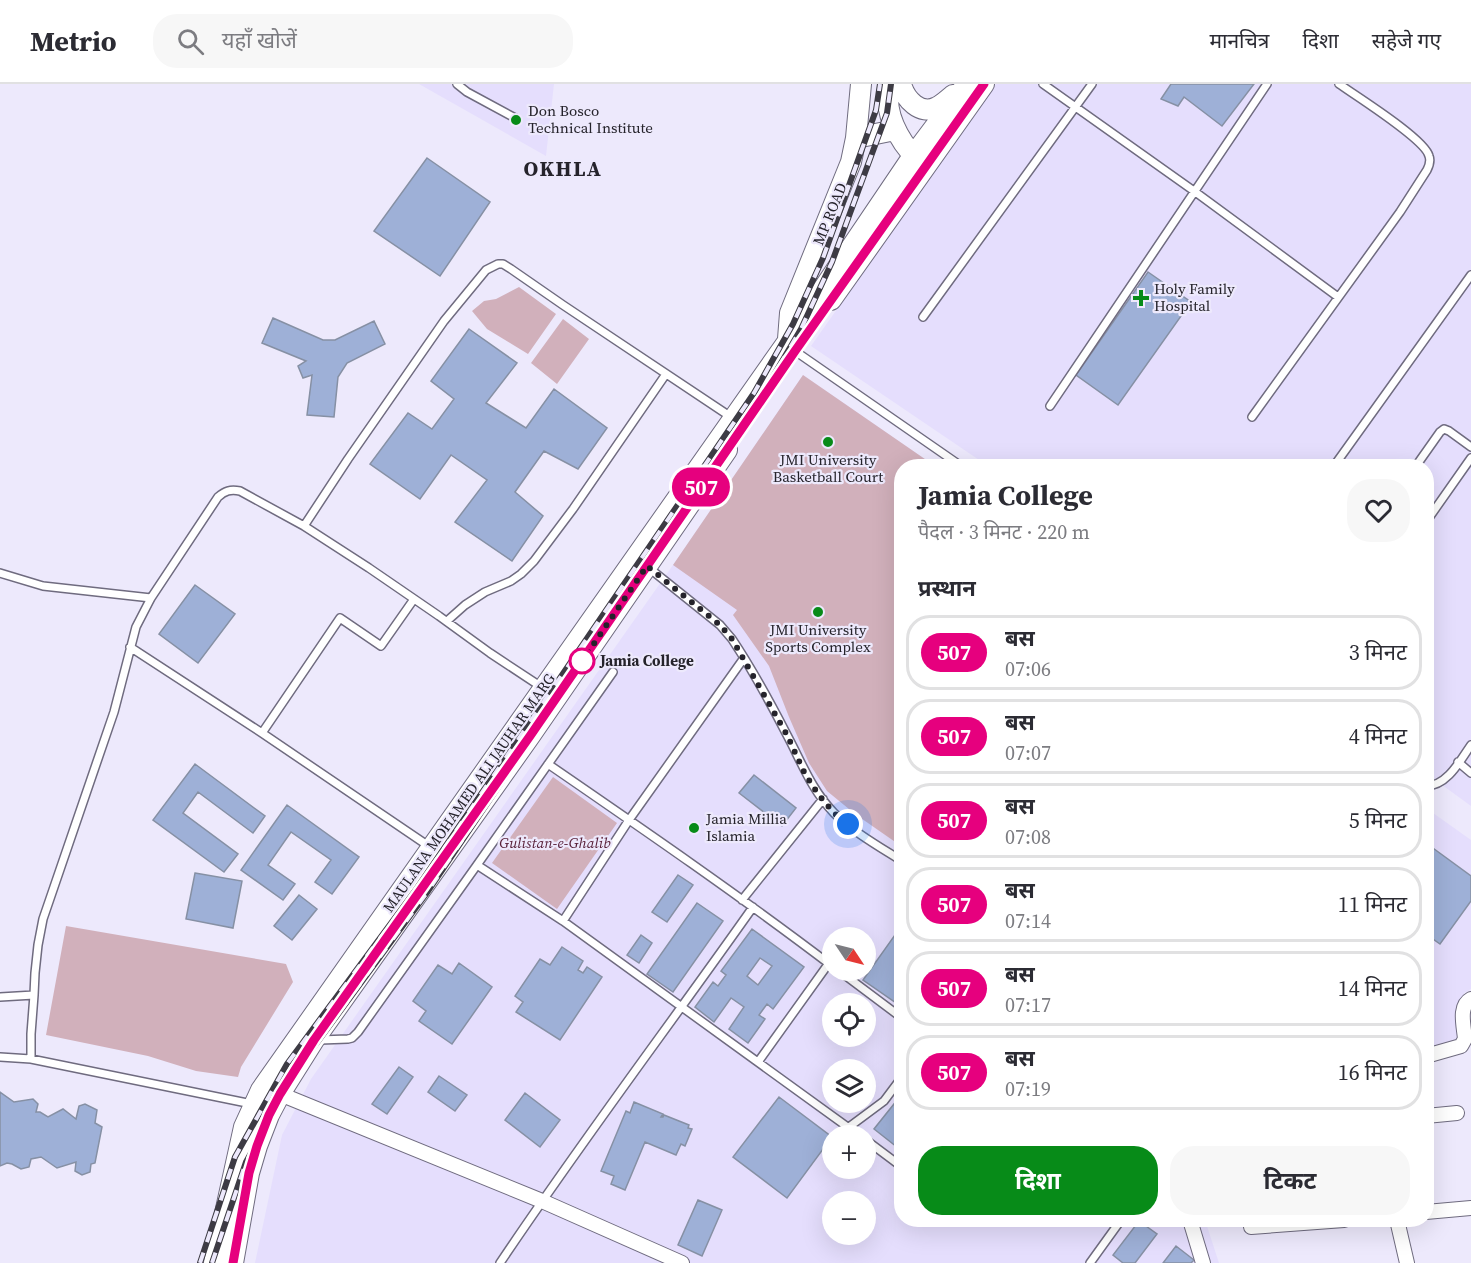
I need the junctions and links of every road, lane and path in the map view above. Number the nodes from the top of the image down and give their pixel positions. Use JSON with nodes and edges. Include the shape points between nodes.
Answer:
{"nodes":[{"id":1,"x":457,"y":84,"type":"edge"},
{"id":2,"x":861,"y":84,"type":"edge"},
{"id":3,"x":890,"y":84,"type":"edge"},
{"id":4,"x":901,"y":84,"type":"edge"},
{"id":5,"x":1043,"y":84,"type":"edge"},
{"id":6,"x":1092,"y":84,"type":"edge"},
{"id":7,"x":1267,"y":84,"type":"edge"},
{"id":8,"x":1339,"y":84,"type":"edge"},
{"id":9,"x":972,"y":85,"type":"edge"},
{"id":10,"x":1076,"y":108,"type":"junction"},
{"id":11,"x":517,"y":119,"type":"dead end"},
{"id":12,"x":895,"y":130,"type":"junction"},
{"id":13,"x":856,"y":138,"type":"junction"},
{"id":14,"x":920,"y":160,"type":"junction"},
{"id":15,"x":1194,"y":191,"type":"junction"},
{"id":16,"x":1471,"y":275,"type":"edge"},
{"id":17,"x":1338,"y":297,"type":"junction"},
{"id":18,"x":923,"y":317,"type":"dead end"},
{"id":19,"x":794,"y":346,"type":"junction"},
{"id":20,"x":666,"y":374,"type":"junction"},
{"id":21,"x":1050,"y":406,"type":"dead end"},
{"id":22,"x":1252,"y":417,"type":"dead end"},
{"id":23,"x":733,"y":418,"type":"junction"},
{"id":24,"x":1471,"y":447,"type":"edge"},
{"id":25,"x":1471,"y":458,"type":"edge"},
{"id":26,"x":951,"y":459,"type":"edge"},
{"id":27,"x":1339,"y":459,"type":"edge"},
{"id":28,"x":1421,"y":459,"type":"edge"},
{"id":29,"x":1434,"y":511,"type":"edge"},
{"id":30,"x":304,"y":526,"type":"junction"},
{"id":31,"x":647,"y":566,"type":"junction"},
{"id":32,"x":0,"y":573,"type":"edge"},
{"id":33,"x":151,"y":598,"type":"junction"},
{"id":34,"x":414,"y":599,"type":"junction"},
{"id":35,"x":447,"y":621,"type":"junction"},
{"id":36,"x":130,"y":647,"type":"junction"},
{"id":37,"x":744,"y":658,"type":"junction"},
{"id":38,"x":613,"y":672,"type":"dead end"},
{"id":39,"x":543,"y":688,"type":"junction"},
{"id":40,"x":262,"y":733,"type":"junction"},
{"id":41,"x":1471,"y":745,"type":"edge"},
{"id":42,"x":1458,"y":762,"type":"junction"},
{"id":43,"x":548,"y":764,"type":"junction"},
{"id":44,"x":1471,"y":773,"type":"edge"},
{"id":45,"x":1434,"y":786,"type":"edge"},
{"id":46,"x":482,"y":788,"type":"junction"},
{"id":47,"x":823,"y":799,"type":"junction"},
{"id":48,"x":630,"y":820,"type":"junction"},
{"id":49,"x":431,"y":848,"type":"junction"},
{"id":50,"x":894,"y":856,"type":"edge"},
{"id":51,"x":477,"y":865,"type":"junction"},
{"id":52,"x":742,"y":900,"type":"junction"},
{"id":53,"x":753,"y":907,"type":"junction"},
{"id":54,"x":563,"y":921,"type":"junction"},
{"id":55,"x":822,"y":958,"type":"edge"},
{"id":56,"x":822,"y":977,"type":"edge"},
{"id":57,"x":853,"y":981,"type":"edge"},
{"id":58,"x":34,"y":995,"type":"junction"},
{"id":59,"x":0,"y":997,"type":"edge"},
{"id":60,"x":1471,"y":999,"type":"edge"},
{"id":61,"x":682,"y":1007,"type":"junction"},
{"id":62,"x":894,"y":1012,"type":"edge"},
{"id":63,"x":314,"y":1040,"type":"junction"},
{"id":64,"x":1434,"y":1054,"type":"edge"},
{"id":65,"x":0,"y":1057,"type":"edge"},
{"id":66,"x":31,"y":1059,"type":"junction"},
{"id":67,"x":758,"y":1062,"type":"junction"},
{"id":68,"x":894,"y":1088,"type":"edge"},
{"id":69,"x":280,"y":1094,"type":"junction"},
{"id":70,"x":254,"y":1104,"type":"junction"},
{"id":71,"x":1457,"y":1113,"type":"dead end"},
{"id":72,"x":1434,"y":1115,"type":"edge"},
{"id":73,"x":846,"y":1125,"type":"edge"},
{"id":74,"x":852,"y":1125,"type":"edge"},
{"id":75,"x":876,"y":1148,"type":"edge"},
{"id":76,"x":894,"y":1161,"type":"edge"},
{"id":77,"x":542,"y":1201,"type":"junction"},
{"id":78,"x":1471,"y":1208,"type":"edge"},
{"id":79,"x":1434,"y":1211,"type":"edge"},
{"id":80,"x":1116,"y":1227,"type":"edge"},
{"id":81,"x":1192,"y":1227,"type":"edge"},
{"id":82,"x":1399,"y":1227,"type":"edge"},
{"id":83,"x":1091,"y":1261,"type":"edge"},
{"id":84,"x":214,"y":1263,"type":"edge"},
{"id":85,"x":233,"y":1263,"type":"edge"},
{"id":86,"x":500,"y":1263,"type":"edge"},
{"id":87,"x":682,"y":1263,"type":"edge"},
{"id":88,"x":1100,"y":1263,"type":"edge"},
{"id":89,"x":1203,"y":1263,"type":"edge"},
{"id":90,"x":1407,"y":1263,"type":"edge"}],
"edges":[{"from":1,"to":11,"type":"lane"},
{"from":2,"to":13,"type":"main road","name":"MP ROAD"},
{"from":3,"to":12,"type":"main road","via":[[888,99]]},
{"from":4,"to":9,"type":"main road","via":[[911,103],[923,109],[935,108]]},
{"from":5,"to":10,"type":"lane"},
{"from":6,"to":10,"type":"lane"},
{"from":7,"to":15,"type":"lane"},
{"from":8,"to":17,"type":"lane","via":[[1412,136],[1426,149],[1430,163],[1400,212]]},
{"from":9,"to":14,"type":"main road","name":"MAULANA MOHAMED ALI JAUHAR MARG"},
{"from":10,"to":15,"type":"lane"},
{"from":10,"to":18,"type":"lane"},
{"from":12,"to":13,"type":"main road"},
{"from":12,"to":14,"type":"main road"},
{"from":13,"to":19,"type":"main road","name":"MP ROAD","via":[[851,162],[790,313]]},
{"from":14,"to":19,"type":"main road","name":"MAULANA MOHAMED ALI JAUHAR MARG"},
{"from":15,"to":17,"type":"lane"},
{"from":15,"to":21,"type":"lane"},
{"from":16,"to":27,"type":"lane"},
{"from":17,"to":22,"type":"lane"},
{"from":19,"to":23,"type":"main road","name":"MAULANA MOHAMED ALI JAUHAR MARG"},
{"from":19,"to":26,"type":"lane"},
{"from":19,"to":31,"type":"main road","name":"MAULANA MOHAMED ALI JAUHAR MARG"},
{"from":20,"to":23,"type":"lane"},
{"from":20,"to":30,"type":"lane","via":[[503,264],[492,266],[444,321]]},
{"from":20,"to":35,"type":"lane","via":[[534,561],[511,581],[485,592]]},
{"from":23,"to":39,"type":"main road","name":"MAULANA MOHAMED ALI JAUHAR MARG"},
{"from":24,"to":28,"type":"lane","via":[[1444,429]]},
{"from":25,"to":29,"type":"lane"},
{"from":30,"to":33,"type":"lane","via":[[246,493],[226,491],[218,497]]},
{"from":30,"to":34,"type":"lane"},
{"from":31,"to":37,"type":"lane","via":[[720,625]]},
{"from":31,"to":46,"type":"main road","name":"MAULANA MOHAMED ALI JAUHAR MARG"},
{"from":32,"to":33,"type":"lane","via":[[43,586]]},
{"from":33,"to":36,"type":"lane"},
{"from":34,"to":35,"type":"lane"},
{"from":34,"to":40,"type":"lane","via":[[381,646],[340,618]]},
{"from":35,"to":39,"type":"lane"},
{"from":36,"to":40,"type":"lane"},
{"from":36,"to":58,"type":"lane","via":[[114,712],[43,919]]},
{"from":37,"to":47,"type":"lane","via":[[805,774]]},
{"from":37,"to":48,"type":"lane"},
{"from":38,"to":43,"type":"lane"},
{"from":39,"to":46,"type":"main road","name":"MAULANA MOHAMED ALI JAUHAR MARG"},
{"from":40,"to":49,"type":"lane"},
{"from":41,"to":42,"type":"lane"},
{"from":42,"to":44,"type":"lane"},
{"from":42,"to":45,"type":"lane"},
{"from":43,"to":48,"type":"lane"},
{"from":43,"to":51,"type":"lane"},
{"from":46,"to":49,"type":"main road","name":"MAULANA MOHAMED ALI JAUHAR MARG"},
{"from":46,"to":63,"type":"main road","name":"MAULANA MOHAMED ALI JAUHAR MARG"},
{"from":47,"to":50,"type":"lane","via":[[834,813]]},
{"from":47,"to":52,"type":"lane"},
{"from":48,"to":52,"type":"lane"},
{"from":48,"to":54,"type":"lane"},
{"from":49,"to":70,"type":"main road","name":"MAULANA MOHAMED ALI JAUHAR MARG"},
{"from":51,"to":54,"type":"lane"},
{"from":51,"to":63,"type":"lane","via":[[358,1032],[348,1039]]},
{"from":52,"to":53,"type":"lane"},
{"from":53,"to":55,"type":"lane"},
{"from":53,"to":61,"type":"lane"},
{"from":54,"to":61,"type":"lane"},
{"from":56,"to":67,"type":"lane"},
{"from":57,"to":62,"type":"lane"},
{"from":58,"to":59,"type":"lane"},
{"from":58,"to":66,"type":"lane"},
{"from":60,"to":64,"type":"street","via":[[1463,1008],[1464,1043]]},
{"from":61,"to":67,"type":"lane"},
{"from":61,"to":77,"type":"lane"},
{"from":63,"to":69,"type":"main road","name":"MAULANA MOHAMED ALI JAUHAR MARG"},
{"from":65,"to":66,"type":"lane"},
{"from":66,"to":70,"type":"lane"},
{"from":67,"to":73,"type":"lane"},
{"from":68,"to":74,"type":"lane","via":[[884,1101]]},
{"from":69,"to":77,"type":"street"},
{"from":69,"to":85,"type":"main road","name":"MAULANA MOHAMED ALI JAUHAR MARG","via":[[249,1173]]},
{"from":70,"to":84,"type":"main road","name":"MAULANA MOHAMED ALI JAUHAR MARG","via":[[244,1127]]},
{"from":71,"to":72,"type":"street"},
{"from":75,"to":76,"type":"lane"},
{"from":77,"to":86,"type":"lane"},
{"from":77,"to":87,"type":"street"},
{"from":78,"to":79,"type":"street"},
{"from":80,"to":83,"type":"lane"},
{"from":81,"to":89,"type":"street"},
{"from":82,"to":90,"type":"street"},
{"from":83,"to":88,"type":"lane"}]}
